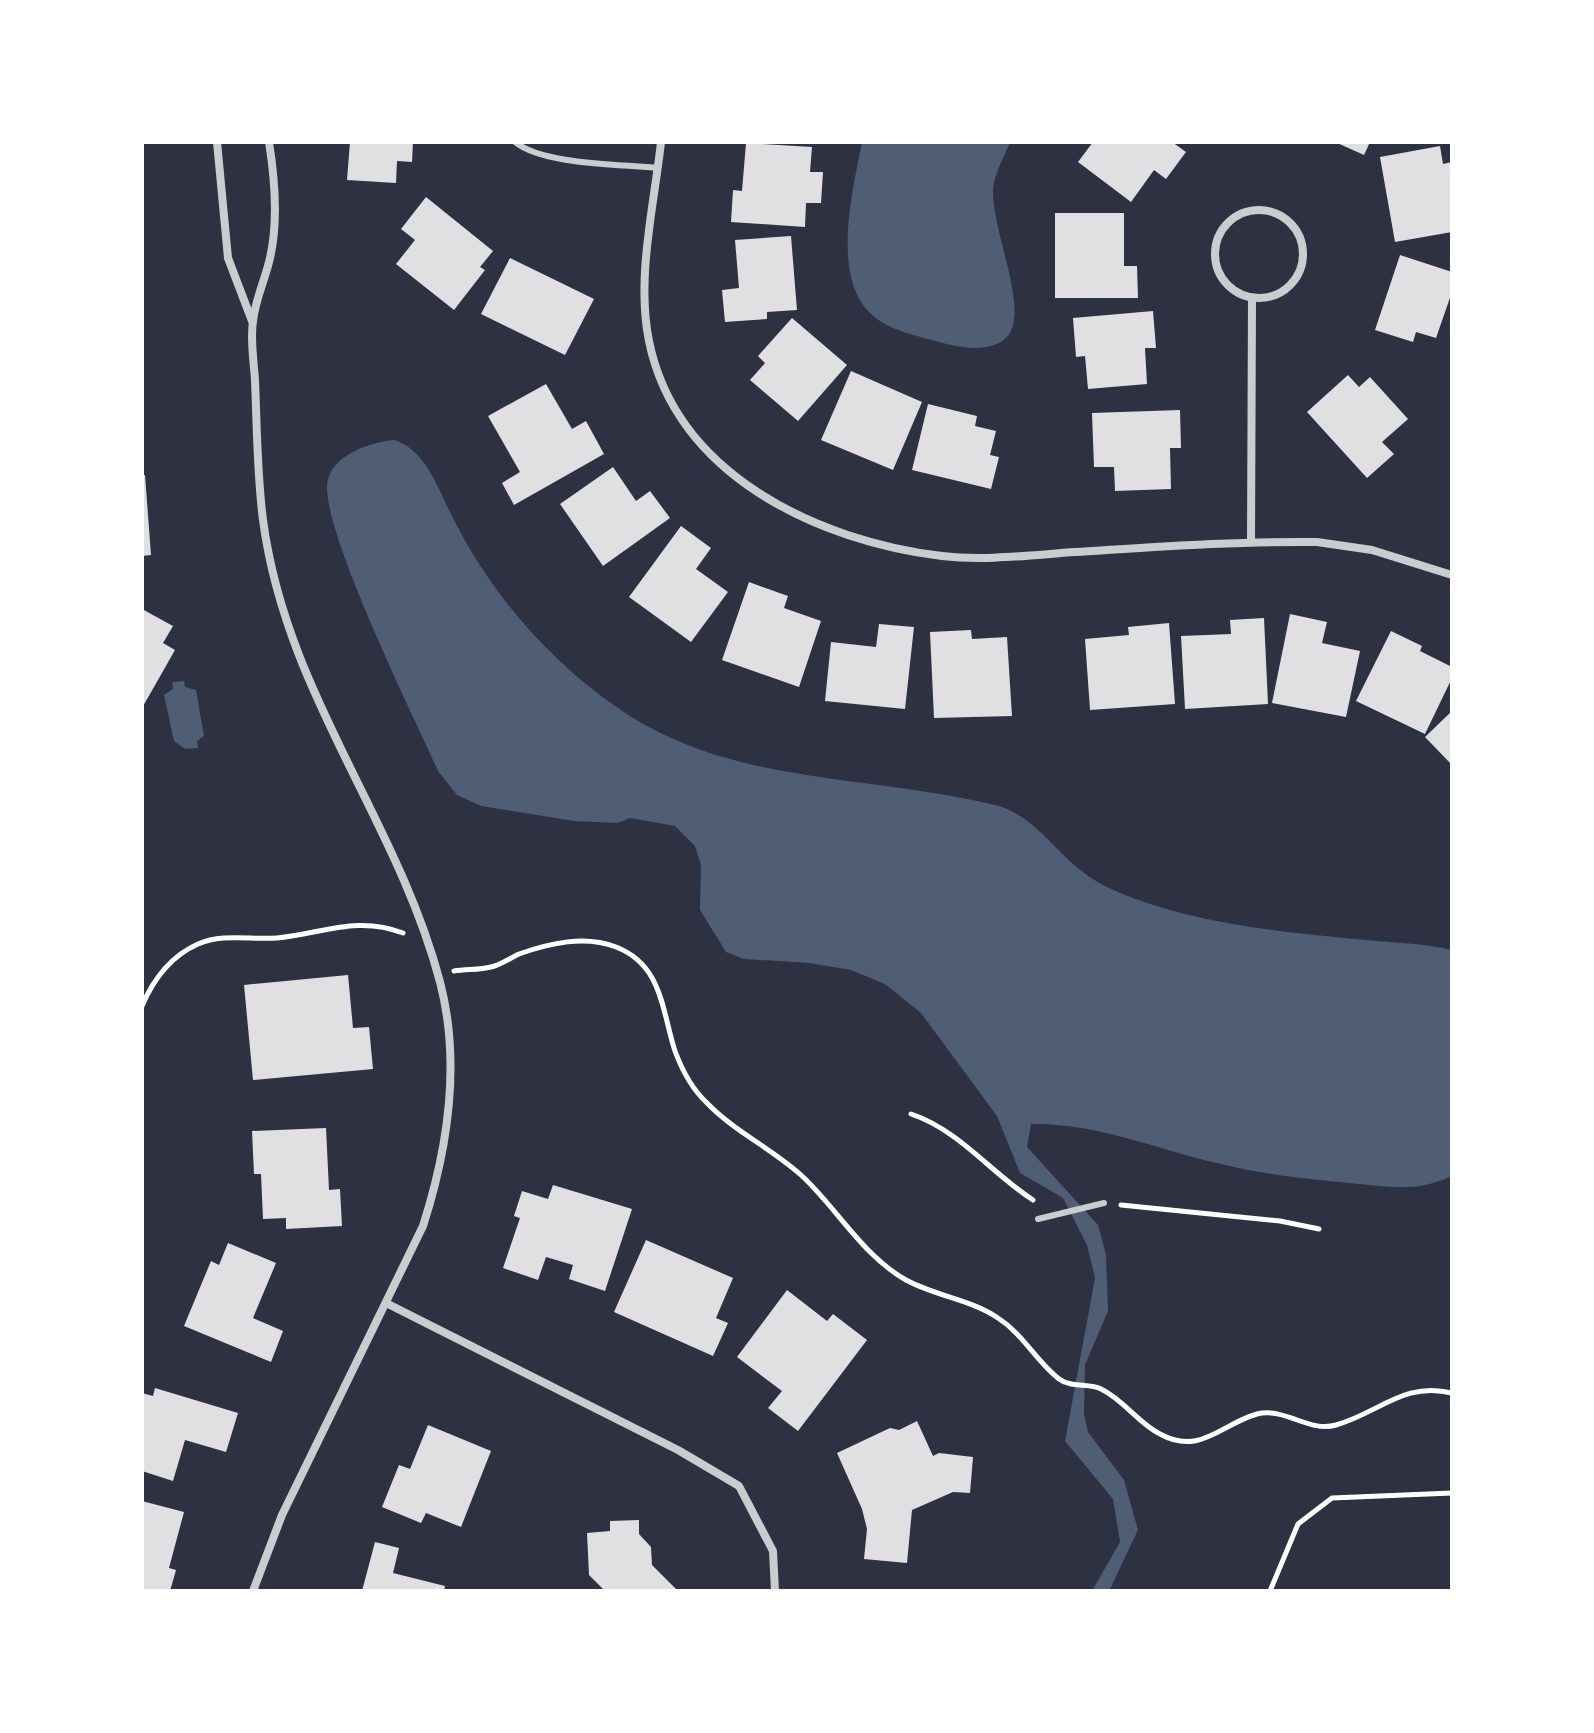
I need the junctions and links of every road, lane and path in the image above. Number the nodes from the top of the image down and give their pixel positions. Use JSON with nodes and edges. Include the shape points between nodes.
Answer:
{"nodes":[{"id":1,"x":217,"y":142,"type":"edge"},
{"id":2,"x":269,"y":142,"type":"edge"},
{"id":3,"x":515,"y":142,"type":"edge"},
{"id":4,"x":661,"y":142,"type":"edge"},
{"id":5,"x":658,"y":168,"type":"junction"},
{"id":6,"x":1252,"y":299,"type":"junction"},
{"id":7,"x":252,"y":322,"type":"junction"},
{"id":8,"x":1251,"y":541,"type":"junction"},
{"id":9,"x":1452,"y":575,"type":"edge"},
{"id":10,"x":427,"y":942,"type":"junction"},
{"id":11,"x":449,"y":971,"type":"dead end"},
{"id":12,"x":142,"y":1006,"type":"edge"},
{"id":13,"x":911,"y":1114,"type":"dead end"},
{"id":14,"x":1102,"y":1203,"type":"joint"},
{"id":15,"x":1055,"y":1215,"type":"junction"},
{"id":16,"x":1038,"y":1219,"type":"dead end"},
{"id":17,"x":1319,"y":1229,"type":"dead end"},
{"id":18,"x":388,"y":1304,"type":"junction"},
{"id":19,"x":1452,"y":1393,"type":"edge"},
{"id":20,"x":1452,"y":1493,"type":"edge"},
{"id":21,"x":253,"y":1591,"type":"edge"},
{"id":22,"x":775,"y":1591,"type":"edge"},
{"id":23,"x":1270,"y":1591,"type":"edge"}],
"edges":[{"from":1,"to":7,"type":"street","via":[[228,258]]},
{"from":2,"to":7,"type":"street","via":[[273,228]]},
{"from":3,"to":5,"type":"lane","via":[[549,156]]},
{"from":4,"to":5,"type":"street"},
{"from":5,"to":8,"type":"street","via":[[645,292],[658,373],[688,428],[752,490],[815,524],[871,543],[944,556]]},
{"from":6,"to":6,"type":"street","via":[[1273,297],[1286,289],[1304,260],[1294,226],[1266,210],[1231,219],[1215,247],[1222,280]]},
{"from":6,"to":8,"type":"street"},
{"from":7,"to":10,"type":"street","via":[[264,521],[282,606],[309,686]]},
{"from":8,"to":9,"type":"street","via":[[1372,550]]},
{"from":10,"to":12,"type":"path","via":[[391,928],[353,924],[285,937],[210,941],[176,957],[151,985]]},
{"from":10,"to":18,"type":"street","via":[[447,1021],[446,1133],[423,1226]]},
{"from":11,"to":19,"type":"path","via":[[493,967],[555,944],[589,940],[619,948],[655,983],[688,1080],[722,1119],[798,1173],[868,1248],[906,1280],[997,1317],[1065,1382],[1098,1387],[1158,1434],[1180,1443],[1201,1442],[1260,1414],[1283,1414],[1319,1427],[1336,1425],[1413,1390]]},
{"from":13,"to":15,"type":"path","via":[[966,1145],[997,1175]]},
{"from":14,"to":15,"type":"lane"},
{"from":14,"to":17,"type":"path"},
{"from":15,"to":16,"type":"lane"},
{"from":18,"to":21,"type":"street","via":[[282,1515]]},
{"from":18,"to":22,"type":"street","via":[[739,1486],[773,1551]]},
{"from":20,"to":23,"type":"path","via":[[1332,1498],[1298,1524]]}]}
